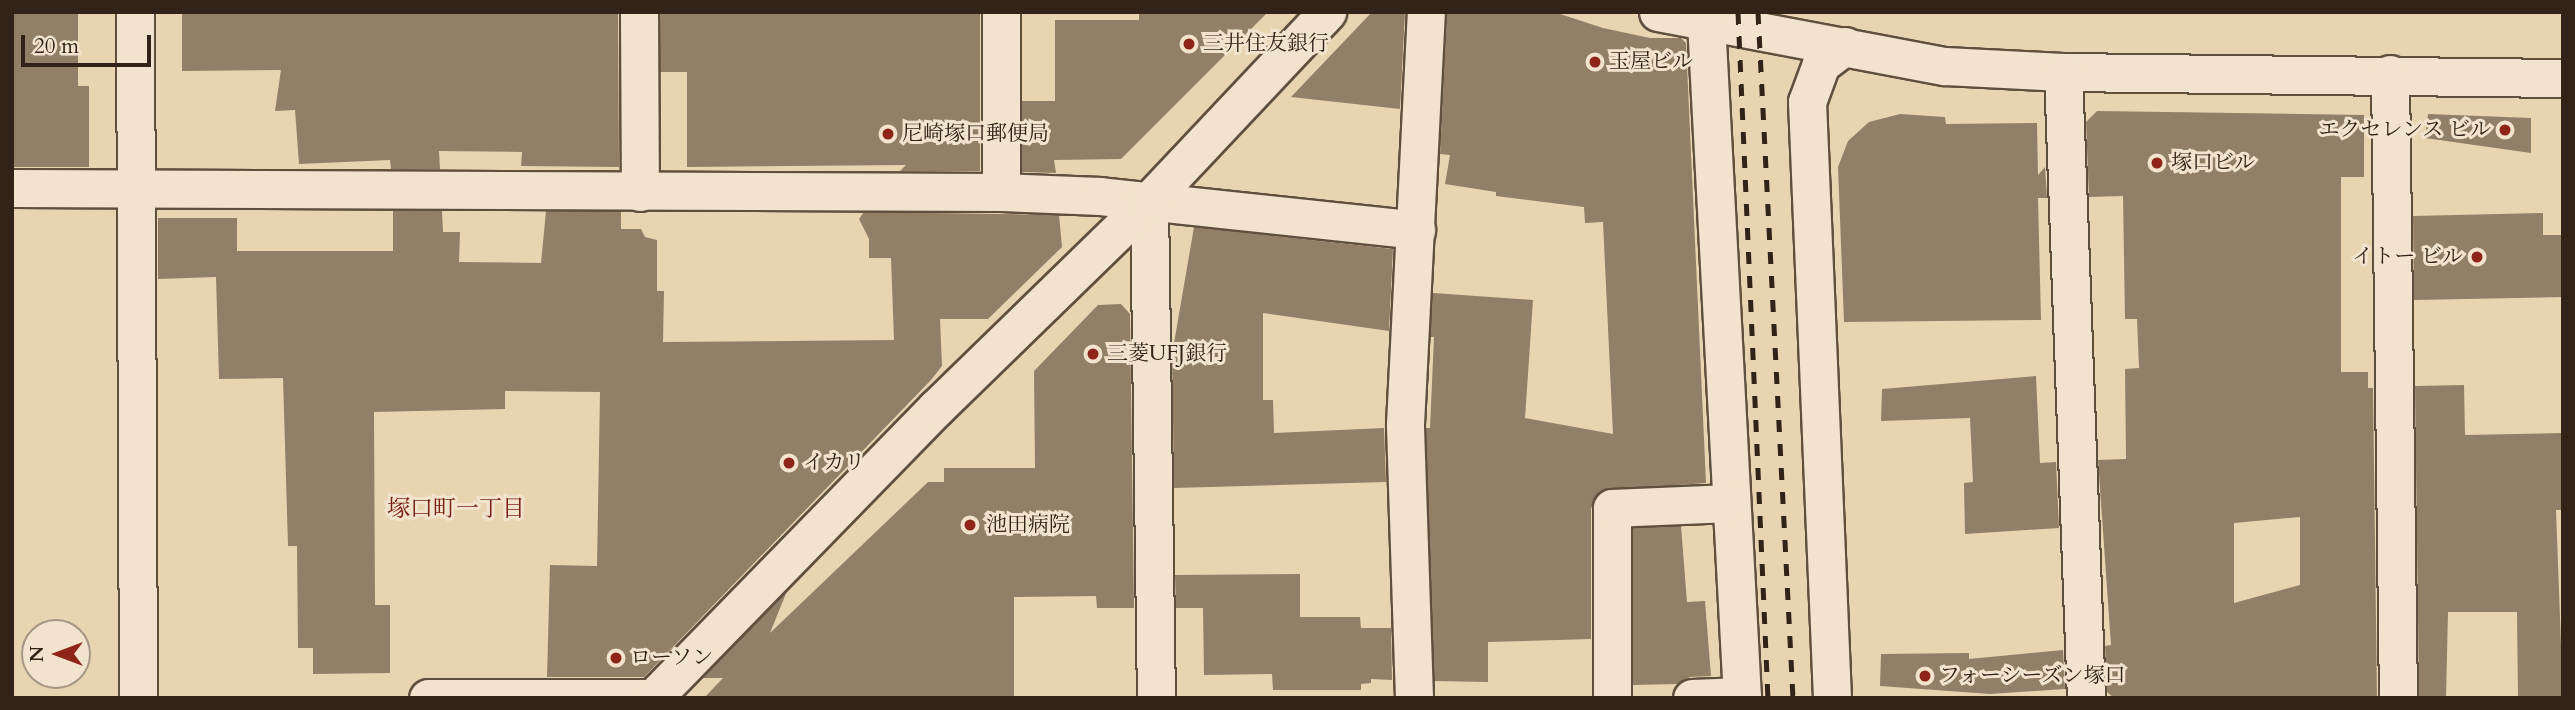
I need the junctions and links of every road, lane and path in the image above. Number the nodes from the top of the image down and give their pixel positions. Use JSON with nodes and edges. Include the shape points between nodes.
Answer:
{"nodes":[{"id":1,"x":135,"y":12,"type":"edge"},
{"id":2,"x":639,"y":12,"type":"edge"},
{"id":3,"x":1001,"y":12,"type":"edge"},
{"id":4,"x":1327,"y":12,"type":"edge"},
{"id":5,"x":1426,"y":12,"type":"edge"},
{"id":6,"x":1658,"y":12,"type":"edge"},
{"id":7,"x":1706,"y":22,"type":"junction"},
{"id":8,"x":1845,"y":46,"type":"junction"},
{"id":9,"x":2063,"y":72,"type":"junction"},
{"id":10,"x":2390,"y":75,"type":"junction"},
{"id":11,"x":2563,"y":78,"type":"edge"},
{"id":12,"x":136,"y":187,"type":"junction"},
{"id":13,"x":12,"y":188,"type":"edge"},
{"id":14,"x":640,"y":192,"type":"junction"},
{"id":15,"x":1000,"y":192,"type":"junction"},
{"id":16,"x":1149,"y":201,"type":"junction"},
{"id":17,"x":1416,"y":230,"type":"junction"},
{"id":18,"x":1730,"y":503,"type":"junction"},
{"id":19,"x":655,"y":697,"type":"edge"},
{"id":20,"x":1742,"y":697,"type":"edge"},
{"id":21,"x":138,"y":698,"type":"edge"},
{"id":22,"x":428,"y":698,"type":"edge"},
{"id":23,"x":1156,"y":698,"type":"edge"},
{"id":24,"x":1414,"y":698,"type":"edge"},
{"id":25,"x":1612,"y":698,"type":"edge"},
{"id":26,"x":1692,"y":698,"type":"edge"},
{"id":27,"x":1832,"y":698,"type":"edge"},
{"id":28,"x":2085,"y":698,"type":"edge"},
{"id":29,"x":2398,"y":698,"type":"edge"}],
"edges":[{"from":1,"to":12,"type":"street"},
{"from":2,"to":14,"type":"street"},
{"from":3,"to":15,"type":"street"},
{"from":4,"to":16,"type":"street"},
{"from":5,"to":17,"type":"street"},
{"from":6,"to":7,"type":"street"},
{"from":7,"to":8,"type":"street"},
{"from":7,"to":18,"type":"street"},
{"from":8,"to":9,"type":"street","via":[[1945,66]]},
{"from":8,"to":27,"type":"street","via":[[1821,64],[1807,102]]},
{"from":9,"to":10,"type":"street"},
{"from":9,"to":28,"type":"street"},
{"from":10,"to":11,"type":"street"},
{"from":10,"to":29,"type":"street"},
{"from":12,"to":13,"type":"street"},
{"from":12,"to":14,"type":"street"},
{"from":12,"to":21,"type":"street"},
{"from":14,"to":15,"type":"street"},
{"from":15,"to":16,"type":"street"},
{"from":16,"to":17,"type":"street"},
{"from":16,"to":19,"type":"street","via":[[936,408]]},
{"from":16,"to":23,"type":"street"},
{"from":17,"to":24,"type":"street","via":[[1405,424]]},
{"from":18,"to":20,"type":"street"},
{"from":18,"to":25,"type":"street","via":[[1612,508]]},
{"from":19,"to":22,"type":"street"},
{"from":20,"to":26,"type":"street"}]}
